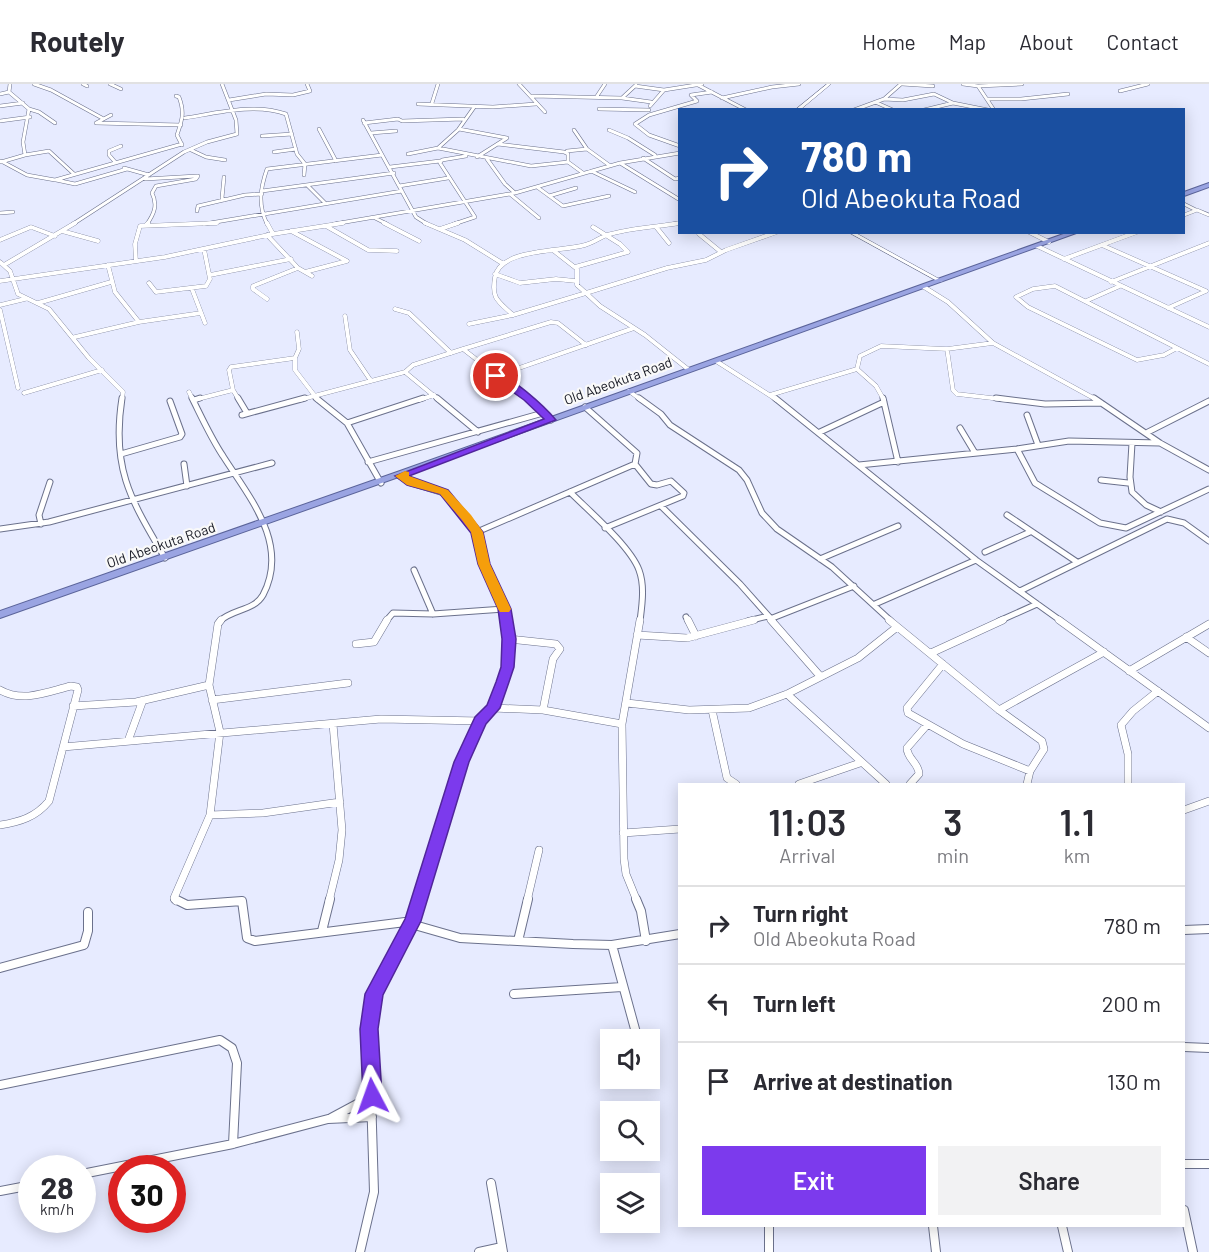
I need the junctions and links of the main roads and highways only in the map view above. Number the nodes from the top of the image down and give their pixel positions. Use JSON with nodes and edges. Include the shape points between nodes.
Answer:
{"nodes":[{"id":1,"x":1207,"y":187,"type":"edge"},
{"id":2,"x":1185,"y":194,"type":"edge"},
{"id":3,"x":1071,"y":234,"type":"edge"},
{"id":4,"x":0,"y":614,"type":"edge"}],
"edges":[{"from":1,"to":2,"type":"highway"},
{"from":3,"to":4,"type":"highway","name":"Old Abeokuta Road","via":[[381,483]]}]}
